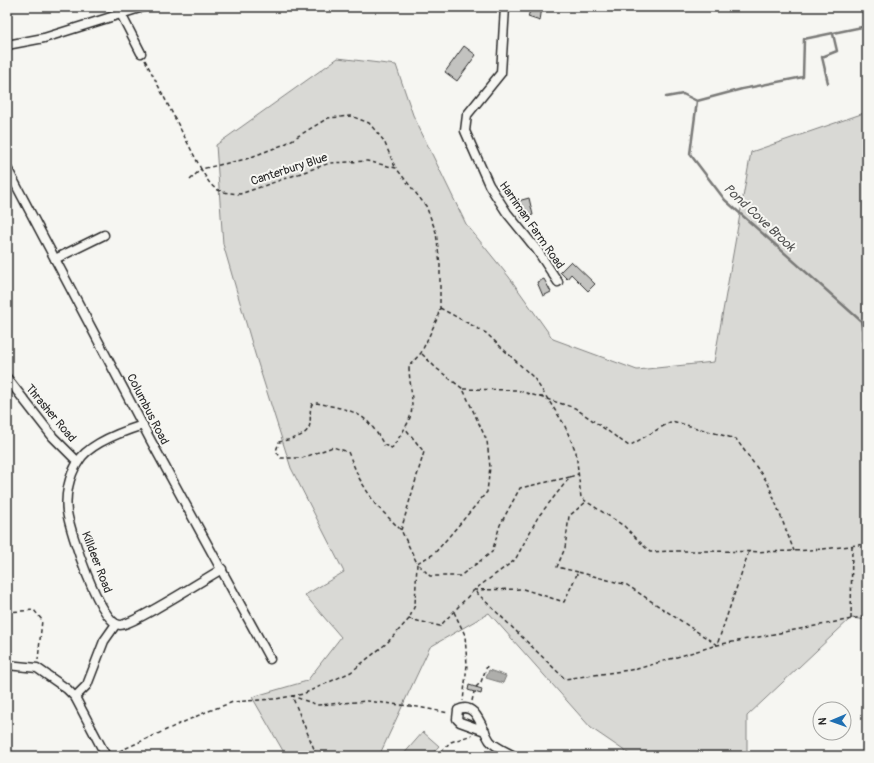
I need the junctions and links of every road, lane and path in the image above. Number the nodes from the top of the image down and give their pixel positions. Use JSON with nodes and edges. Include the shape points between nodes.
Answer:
{"nodes":[{"id":1,"x":143,"y":7,"type":"edge"},
{"id":2,"x":505,"y":7,"type":"edge"},
{"id":3,"x":121,"y":14,"type":"junction"},
{"id":4,"x":7,"y":46,"type":"edge"},
{"id":5,"x":141,"y":53,"type":"joint"},
{"id":6,"x":7,"y":168,"type":"edge"},
{"id":7,"x":396,"y":168,"type":"junction"},
{"id":8,"x":201,"y":170,"type":"junction"},
{"id":9,"x":190,"y":180,"type":"dead end"},
{"id":10,"x":104,"y":235,"type":"dead end"},
{"id":11,"x":55,"y":259,"type":"junction"},
{"id":12,"x":558,"y":282,"type":"dead end"},
{"id":13,"x":440,"y":308,"type":"junction"},
{"id":14,"x":421,"y":353,"type":"junction"},
{"id":15,"x":7,"y":378,"type":"edge"},
{"id":16,"x":463,"y":389,"type":"junction"},
{"id":17,"x":540,"y":397,"type":"junction"},
{"id":18,"x":546,"y":397,"type":"junction"},
{"id":19,"x":143,"y":425,"type":"junction"},
{"id":20,"x":405,"y":428,"type":"junction"},
{"id":21,"x":78,"y":462,"type":"junction"},
{"id":22,"x":578,"y":473,"type":"junction"},
{"id":23,"x":570,"y":477,"type":"junction"},
{"id":24,"x":586,"y":502,"type":"junction"},
{"id":25,"x":401,"y":530,"type":"junction"},
{"id":26,"x":867,"y":544,"type":"edge"},
{"id":27,"x":852,"y":546,"type":"junction"},
{"id":28,"x":794,"y":550,"type":"junction"},
{"id":29,"x":749,"y":551,"type":"junction"},
{"id":30,"x":417,"y":563,"type":"junction"},
{"id":31,"x":222,"y":569,"type":"junction"},
{"id":32,"x":578,"y":572,"type":"junction"},
{"id":33,"x":474,"y":590,"type":"junction"},
{"id":34,"x":7,"y":612,"type":"edge"},
{"id":35,"x":454,"y":612,"type":"junction"},
{"id":36,"x":867,"y":616,"type":"edge"},
{"id":37,"x":409,"y":619,"type":"junction"},
{"id":38,"x":850,"y":619,"type":"junction"},
{"id":39,"x":116,"y":624,"type":"junction"},
{"id":40,"x":717,"y":645,"type":"junction"},
{"id":41,"x":270,"y":659,"type":"dead end"},
{"id":42,"x":7,"y":665,"type":"edge"},
{"id":43,"x":487,"y":666,"type":"dead end"},
{"id":44,"x":37,"y":668,"type":"junction"},
{"id":45,"x":476,"y":687,"type":"dead end"},
{"id":46,"x":474,"y":692,"type":"dead end"},
{"id":47,"x":292,"y":696,"type":"junction"},
{"id":48,"x":75,"y":697,"type":"junction"},
{"id":49,"x":466,"y":708,"type":"junction"},
{"id":50,"x":457,"y":715,"type":"junction"},
{"id":51,"x":485,"y":731,"type":"junction"},
{"id":52,"x":107,"y":756,"type":"edge"},
{"id":53,"x":317,"y":756,"type":"edge"},
{"id":54,"x":435,"y":756,"type":"edge"},
{"id":55,"x":514,"y":756,"type":"edge"}],
"edges":[{"from":1,"to":3,"type":"street"},
{"from":2,"to":12,"type":"street","name":"Harriman Farm Road","via":[[501,73],[467,115],[465,131],[489,185]]},
{"from":3,"to":4,"type":"street","via":[[44,38]]},
{"from":3,"to":5,"type":"street"},
{"from":5,"to":8,"type":"path","name":"Canterbury Blue"},
{"from":6,"to":11,"type":"street","name":"Columbus Road"},
{"from":7,"to":8,"type":"path","name":"Canterbury Blue","via":[[367,161],[330,163],[240,194],[224,193],[211,187]]},
{"from":7,"to":8,"type":"path","via":[[384,141],[369,123],[351,116],[328,118],[285,144],[246,159]]},
{"from":7,"to":13,"type":"path","via":[[426,206],[436,232],[440,265]]},
{"from":8,"to":9,"type":"path"},
{"from":10,"to":11,"type":"street"},
{"from":11,"to":19,"type":"street","name":"Columbus Road"},
{"from":13,"to":14,"type":"path"},
{"from":13,"to":18,"type":"path","via":[[486,333],[534,378]]},
{"from":14,"to":16,"type":"path"},
{"from":14,"to":20,"type":"path","via":[[409,366],[412,401],[411,415]]},
{"from":15,"to":21,"type":"street","name":"Thrasher Road","via":[[53,437]]},
{"from":16,"to":17,"type":"path","via":[[516,390]]},
{"from":16,"to":30,"type":"path","via":[[487,442],[490,468],[487,492],[434,554]]},
{"from":17,"to":18,"type":"path"},
{"from":17,"to":28,"type":"path","via":[[576,408],[629,446],[672,421],[736,439],[768,482]]},
{"from":18,"to":22,"type":"path","via":[[564,424],[576,452]]},
{"from":19,"to":21,"type":"street","name":"Killdeer Road","via":[[104,441]]},
{"from":19,"to":31,"type":"street","name":"Columbus Road"},
{"from":20,"to":25,"type":"path","via":[[424,452]]},
{"from":20,"to":25,"type":"path","via":[[392,448],[384,445],[368,420],[350,411],[316,403],[312,404],[309,410],[310,424],[307,432],[279,442],[276,451],[281,458],[302,458],[333,447],[348,452],[359,478],[376,504]]},
{"from":21,"to":39,"type":"street","name":"Killdeer Road","via":[[69,483],[67,497],[70,525],[101,605]]},
{"from":22,"to":23,"type":"path"},
{"from":22,"to":24,"type":"path","via":[[581,498]]},
{"from":23,"to":30,"type":"path","via":[[520,488],[500,525],[492,552],[460,576],[430,576]]},
{"from":23,"to":33,"type":"path","via":[[538,517],[516,560]]},
{"from":24,"to":29,"type":"path","via":[[624,526],[650,552]]},
{"from":24,"to":32,"type":"path","via":[[569,516],[565,548],[557,567]]},
{"from":25,"to":30,"type":"path"},
{"from":26,"to":27,"type":"path"},
{"from":27,"to":28,"type":"path"},
{"from":27,"to":38,"type":"path"},
{"from":28,"to":29,"type":"path"},
{"from":29,"to":40,"type":"path"},
{"from":30,"to":37,"type":"path","via":[[415,604]]},
{"from":31,"to":39,"type":"street","via":[[129,622]]},
{"from":31,"to":41,"type":"street","name":"Columbus Road"},
{"from":32,"to":33,"type":"path","via":[[564,602],[523,589]]},
{"from":32,"to":40,"type":"path","via":[[628,585]]},
{"from":33,"to":35,"type":"path"},
{"from":33,"to":40,"type":"path","via":[[565,679],[637,669]]},
{"from":34,"to":44,"type":"path","via":[[34,610],[42,620]]},
{"from":35,"to":37,"type":"path","via":[[440,626]]},
{"from":35,"to":49,"type":"path","via":[[464,635],[467,665]]},
{"from":36,"to":38,"type":"path"},
{"from":37,"to":47,"type":"path","via":[[387,643],[351,672],[303,694]]},
{"from":38,"to":40,"type":"path"},
{"from":39,"to":48,"type":"street","via":[[104,641],[87,685]]},
{"from":42,"to":44,"type":"street"},
{"from":43,"to":45,"type":"path","via":[[481,682]]},
{"from":44,"to":48,"type":"street"},
{"from":46,"to":49,"type":"path"},
{"from":47,"to":50,"type":"path","via":[[318,705],[367,701]]},
{"from":47,"to":52,"type":"path","via":[[233,702]]},
{"from":47,"to":53,"type":"path"},
{"from":48,"to":52,"type":"street"},
{"from":49,"to":50,"type":"street","via":[[458,710]]},
{"from":49,"to":51,"type":"street","via":[[474,712]]},
{"from":50,"to":51,"type":"street","via":[[460,722]]},
{"from":51,"to":54,"type":"path","via":[[451,742]]},
{"from":51,"to":55,"type":"street","via":[[491,742]]}]}
